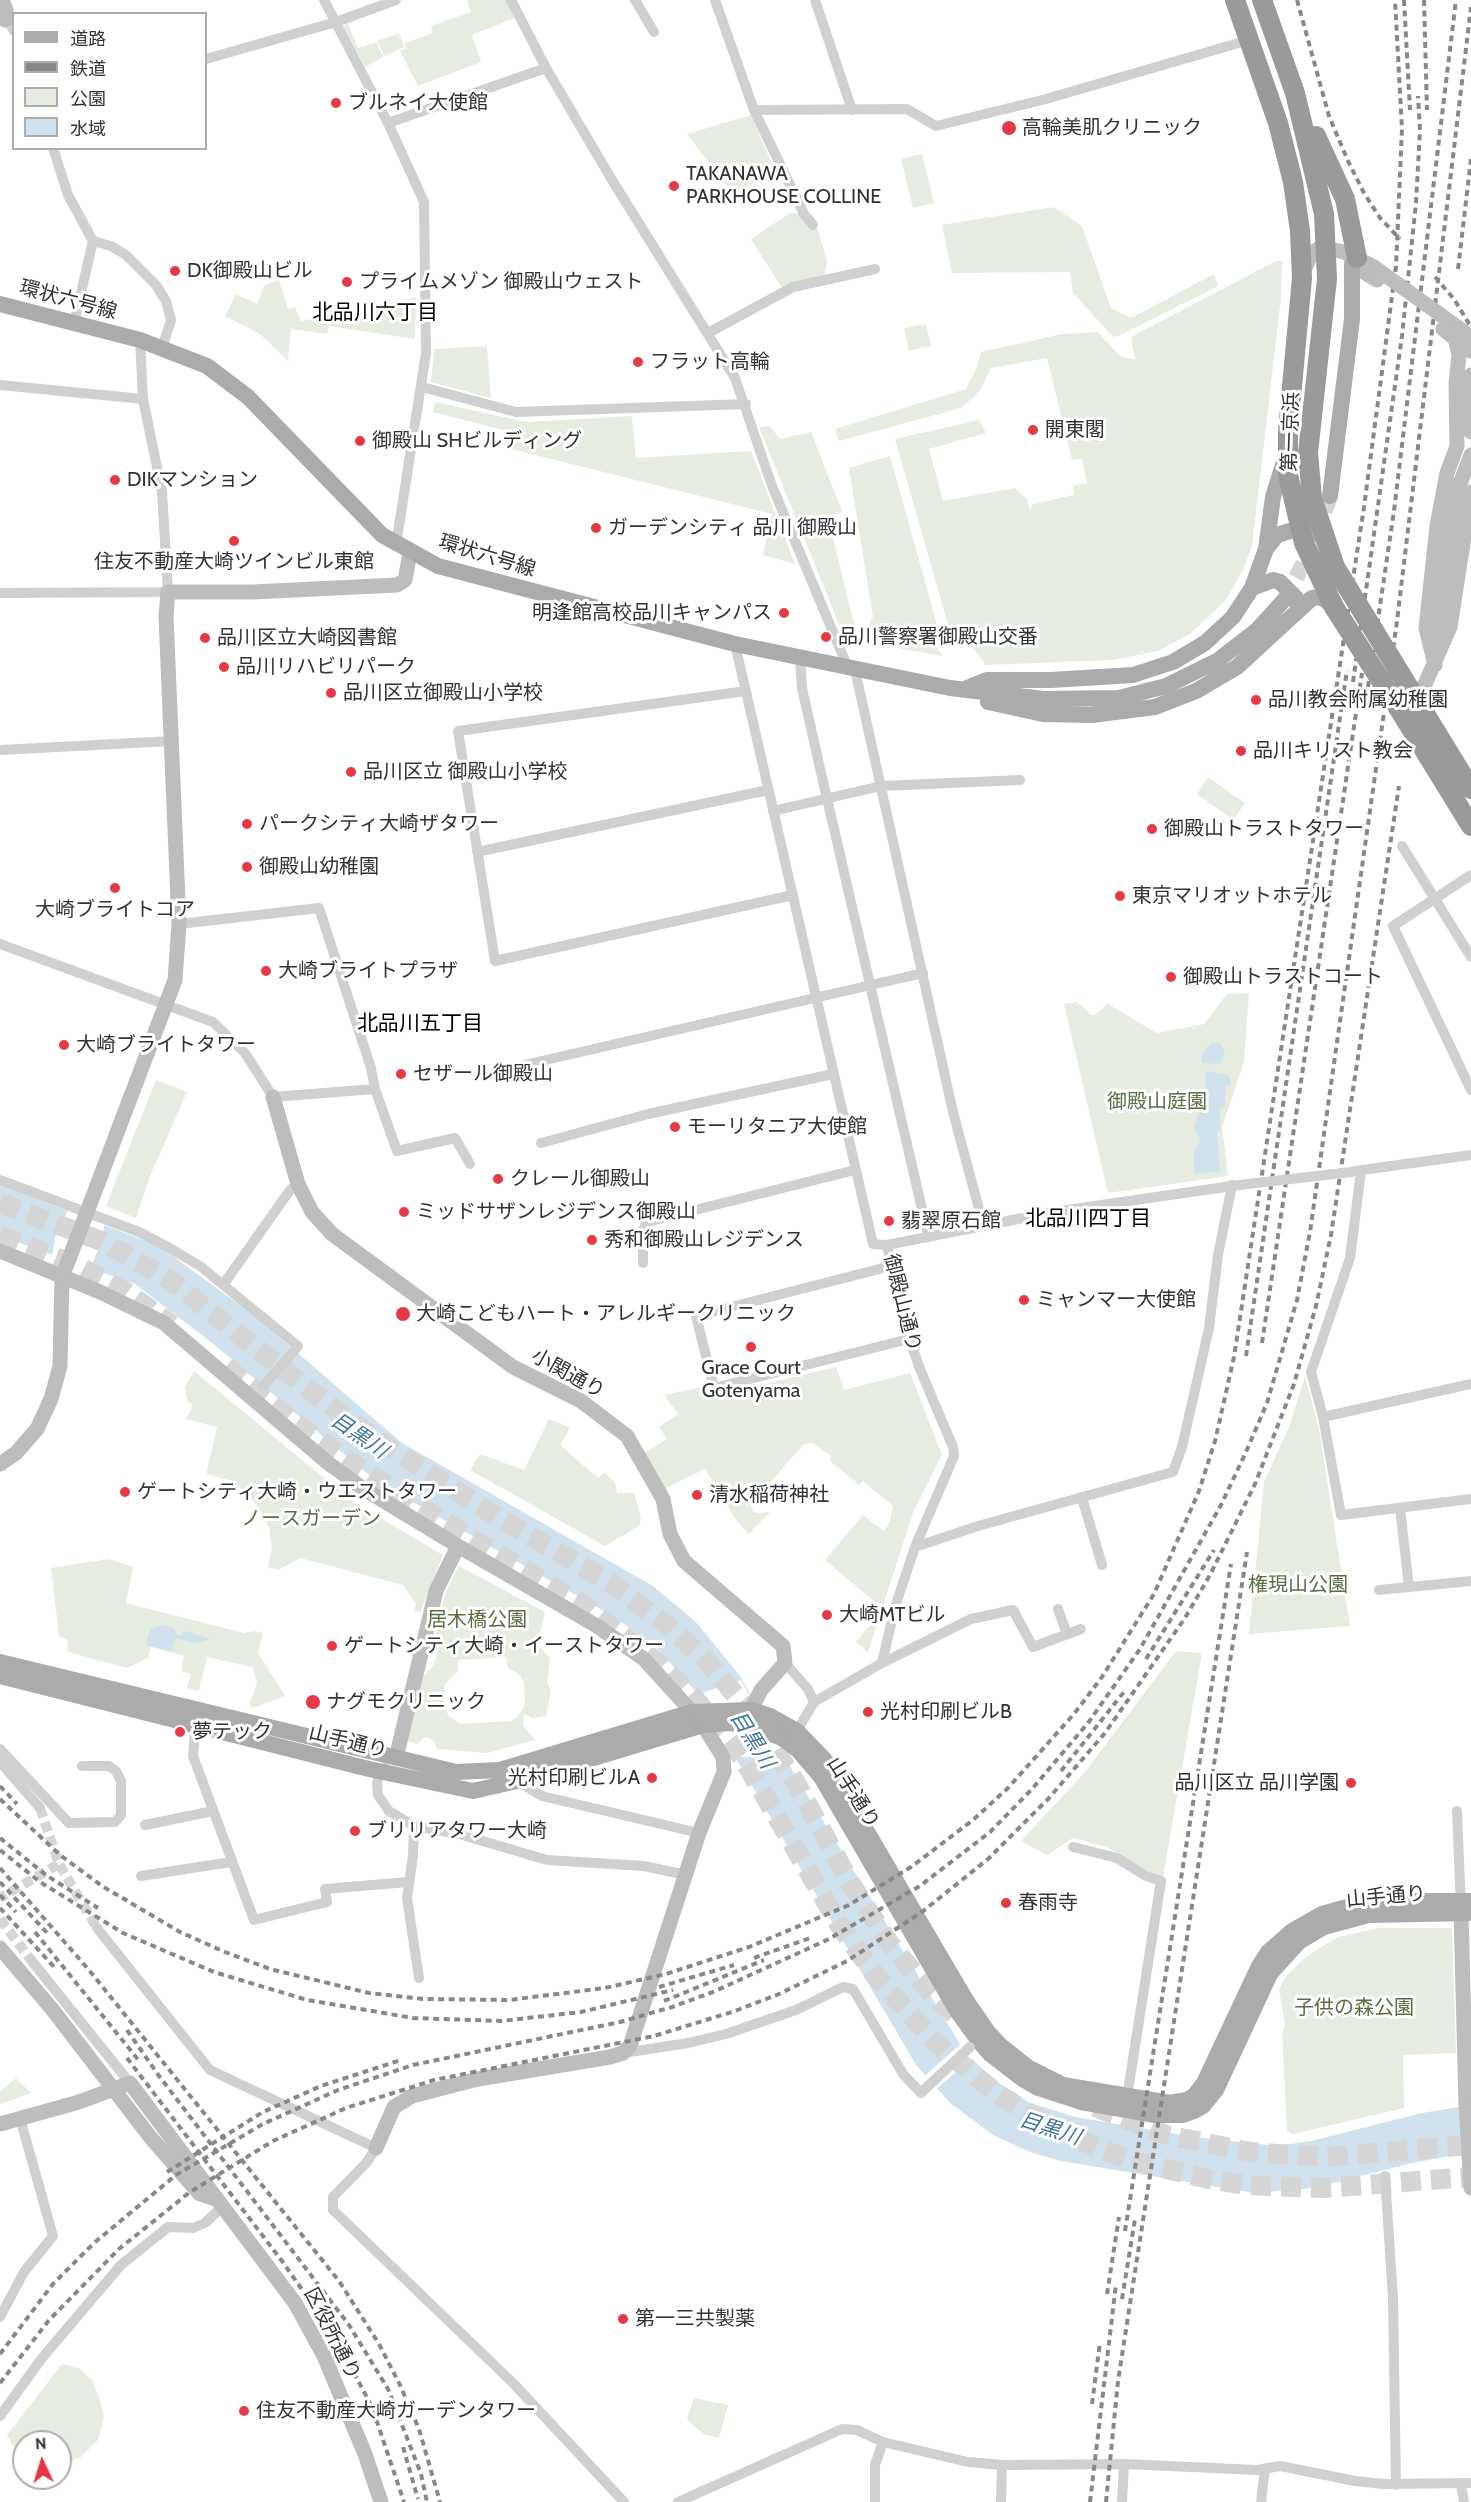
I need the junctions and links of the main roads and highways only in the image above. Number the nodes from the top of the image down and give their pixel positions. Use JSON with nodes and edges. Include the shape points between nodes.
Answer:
{"nodes":[{"id":1,"x":1235,"y":0,"type":"edge"},
{"id":2,"x":1262,"y":0,"type":"edge"},
{"id":3,"x":1295,"y":93,"type":"junction"},
{"id":4,"x":1310,"y":147,"type":"junction"},
{"id":5,"x":1299,"y":221,"type":"junction"},
{"id":6,"x":1362,"y":265,"type":"joint"},
{"id":7,"x":0,"y":304,"type":"edge"},
{"id":8,"x":1287,"y":453,"type":"junction"},
{"id":9,"x":1330,"y":496,"type":"tunnel mouth"},
{"id":10,"x":1300,"y":530,"type":"junction"},
{"id":11,"x":1323,"y":537,"type":"junction"},
{"id":12,"x":1266,"y":549,"type":"junction"},
{"id":13,"x":1252,"y":588,"type":"junction"},
{"id":14,"x":1285,"y":598,"type":"tunnel mouth"},
{"id":15,"x":1334,"y":607,"type":"junction"},
{"id":16,"x":1297,"y":613,"type":"junction"},
{"id":17,"x":964,"y":689,"type":"junction"},
{"id":18,"x":1471,"y":789,"type":"edge"},
{"id":19,"x":1471,"y":826,"type":"edge"},
{"id":20,"x":0,"y":1662,"type":"edge"},
{"id":21,"x":0,"y":1676,"type":"edge"},
{"id":22,"x":197,"y":1718,"type":"junction"},
{"id":23,"x":698,"y":1718,"type":"junction"},
{"id":24,"x":789,"y":1734,"type":"junction"},
{"id":25,"x":1466,"y":1907,"type":"edge"}],
"edges":[{"from":1,"to":5,"type":"highway","name":"第一京浜","via":[[1285,147]]},
{"from":2,"to":3,"type":"highway","name":"第一京浜"},
{"from":3,"to":4,"type":"highway","name":"第一京浜"},
{"from":3,"to":6,"type":"highway","via":[[1327,159]]},
{"from":4,"to":5,"type":"highway","via":[[1312,207]]},
{"from":4,"to":11,"type":"highway","name":"第一京浜","via":[[1320,189],[1326,247],[1327,279],[1308,453],[1312,498]]},
{"from":5,"to":8,"type":"highway","name":"第一京浜","via":[[1302,278]]},
{"from":6,"to":9,"type":"main road"},
{"from":7,"to":17,"type":"main road","name":"環状六号線","via":[[140,340],[207,366],[235,385],[360,514],[403,549],[453,572],[735,644]]},
{"from":8,"to":10,"type":"highway","name":"第一京浜","via":[[1292,501]]},
{"from":8,"to":12,"type":"main road","via":[[1274,497]]},
{"from":10,"to":11,"type":"main road","via":[[1311,530]]},
{"from":10,"to":12,"type":"main road","via":[[1277,535]]},
{"from":10,"to":15,"type":"highway","name":"第一京浜"},
{"from":11,"to":18,"type":"highway","name":"第一京浜","bridge":true,"via":[[1335,567]]},
{"from":12,"to":13,"type":"main road"},
{"from":13,"to":16,"type":"main road","via":[[1273,580],[1280,582],[1296,598]]},
{"from":13,"to":17,"type":"main road","via":[[1223,628],[1188,654],[1162,666],[1133,675],[1100,678],[987,680]]},
{"from":14,"to":17,"type":"main road","via":[[1257,630],[1217,661],[1190,676],[1143,693],[1094,700],[1044,699]]},
{"from":15,"to":16,"type":"main road","via":[[1326,599],[1316,597]]},
{"from":15,"to":19,"type":"highway","name":"第一京浜","bridge":true},
{"from":16,"to":17,"type":"main road","via":[[1224,676],[1182,697],[1141,710],[1043,714],[987,702]]},
{"from":20,"to":22,"type":"main road","name":"山手通り"},
{"from":21,"to":22,"type":"main road","name":"山手通り"},
{"from":22,"to":23,"type":"main road","name":"山手通り","via":[[456,1772],[500,1770]]},
{"from":22,"to":23,"type":"main road","name":"山手通り","via":[[380,1772],[473,1791],[517,1781]]},
{"from":23,"to":24,"type":"main road","name":"山手通り","bridge":true},
{"from":23,"to":24,"type":"main road","name":"山手通り","bridge":true,"via":[[751,1710],[770,1716]]},
{"from":24,"to":25,"type":"main road","name":"山手通り","via":[[825,1760],[966,2000],[1000,2045],[1029,2068],[1063,2085],[1170,2103],[1194,2096],[1207,2077],[1259,1966],[1280,1941],[1306,1922],[1337,1908],[1368,1901]]},
{"from":24,"to":25,"type":"main road","name":"山手通り","via":[[826,1785],[974,2044],[1021,2078],[1059,2096],[1155,2115],[1183,2115],[1203,2106],[1216,2090],[1270,1974],[1299,1942],[1324,1927],[1354,1918]]}]}
